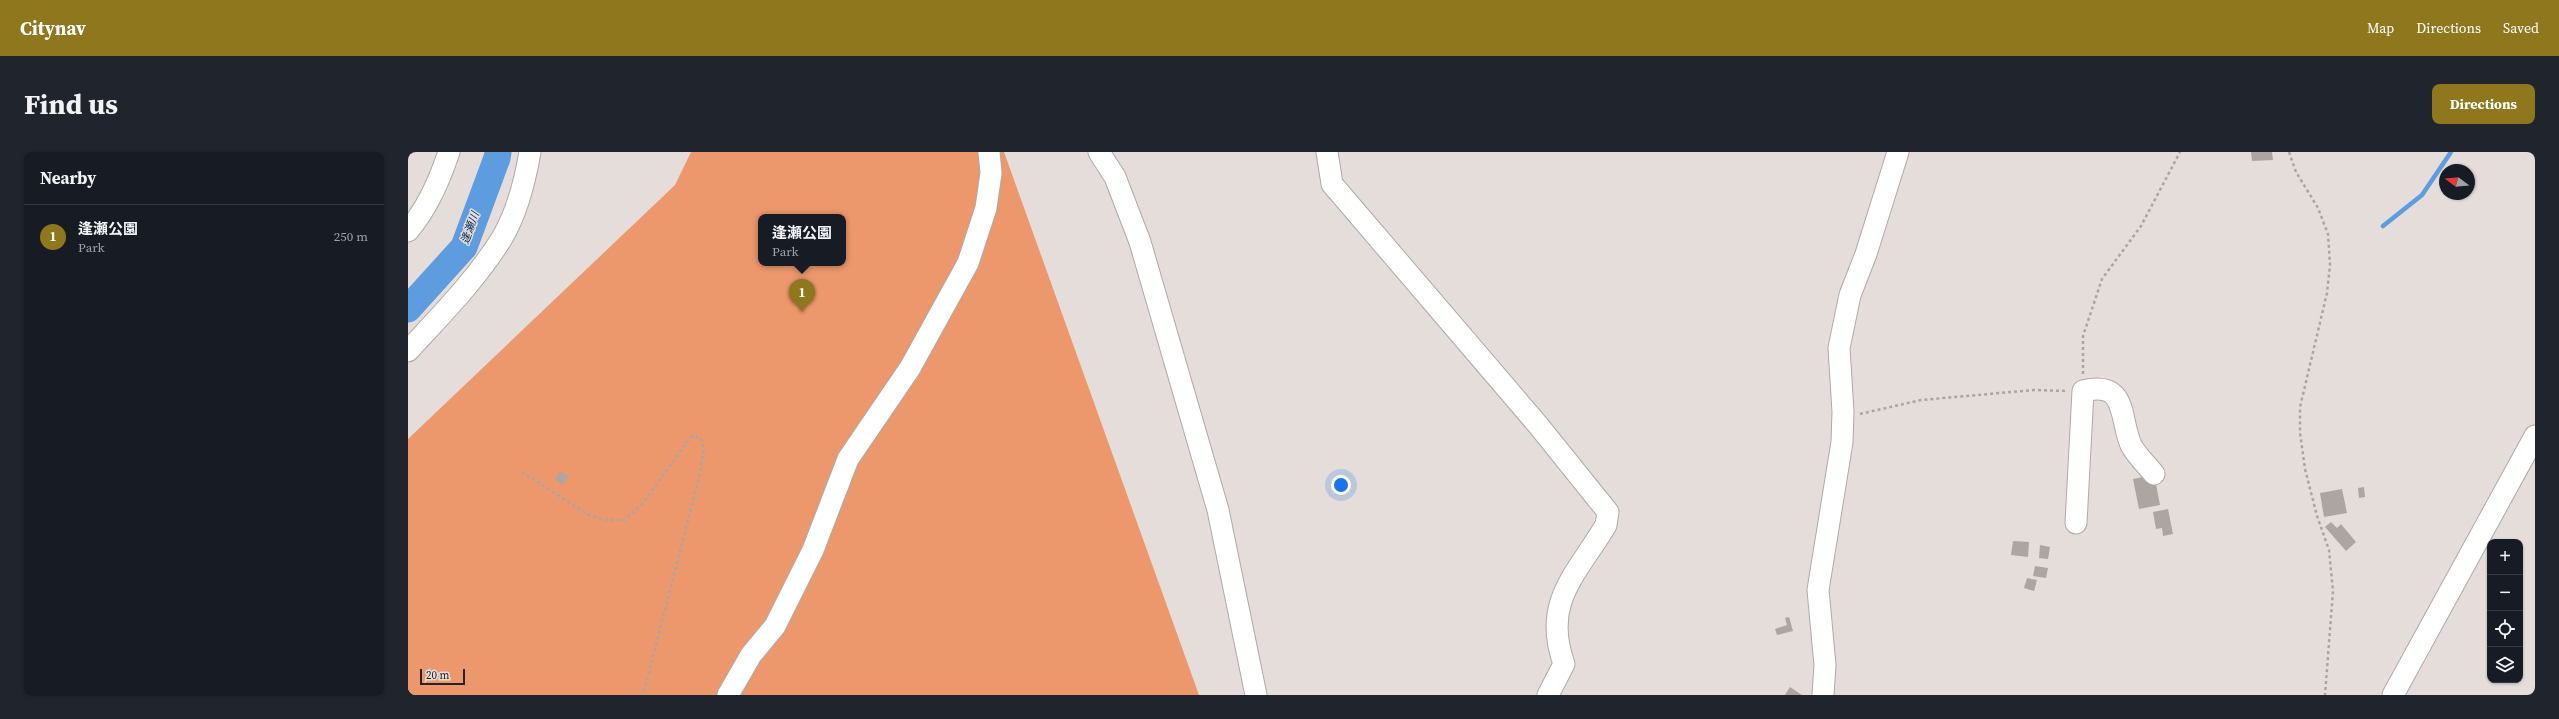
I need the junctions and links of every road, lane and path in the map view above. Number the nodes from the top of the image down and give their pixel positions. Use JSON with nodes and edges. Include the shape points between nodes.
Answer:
{"nodes":[{"id":1,"x":449,"y":152,"type":"edge"},
{"id":2,"x":530,"y":152,"type":"edge"},
{"id":3,"x":989,"y":152,"type":"edge"},
{"id":4,"x":1099,"y":152,"type":"edge"},
{"id":5,"x":1327,"y":152,"type":"edge"},
{"id":6,"x":1898,"y":152,"type":"edge"},
{"id":7,"x":2180,"y":152,"type":"edge"},
{"id":8,"x":2289,"y":152,"type":"edge"},
{"id":9,"x":408,"y":231,"type":"edge"},
{"id":10,"x":408,"y":350,"type":"edge"},
{"id":11,"x":2083,"y":391,"type":"junction"},
{"id":12,"x":1843,"y":412,"type":"junction"},
{"id":13,"x":2535,"y":436,"type":"edge"},
{"id":14,"x":2527,"y":468,"type":"edge"},
{"id":15,"x":522,"y":472,"type":"dead end"},
{"id":16,"x":2154,"y":474,"type":"dead end"},
{"id":17,"x":2076,"y":523,"type":"dead end"},
{"id":18,"x":643,"y":695,"type":"edge"},
{"id":19,"x":728,"y":695,"type":"edge"},
{"id":20,"x":1256,"y":695,"type":"edge"},
{"id":21,"x":1548,"y":695,"type":"edge"},
{"id":22,"x":1822,"y":695,"type":"edge"},
{"id":23,"x":2326,"y":695,"type":"edge"},
{"id":24,"x":2393,"y":695,"type":"edge"}],
"edges":[{"from":1,"to":9,"type":"street","via":[[438,183],[420,216]]},
{"from":2,"to":10,"type":"street","via":[[524,183],[502,238],[468,285]]},
{"from":3,"to":19,"type":"street","via":[[991,173],[986,208],[968,263],[910,368],[848,459],[813,550],[775,626],[751,655]]},
{"from":4,"to":20,"type":"street","via":[[1115,177],[1140,242],[1218,510]]},
{"from":5,"to":21,"type":"street","via":[[1332,184],[1538,425],[1608,512],[1606,525],[1564,591],[1557,611],[1557,645],[1564,664]]},
{"from":6,"to":12,"type":"street","via":[[1885,198],[1845,313],[1839,348]]},
{"from":7,"to":11,"type":"path","via":[[2141,226],[2102,279],[2082,336]]},
{"from":8,"to":23,"type":"path","via":[[2296,172],[2318,208],[2328,234],[2330,265],[2327,293],[2300,406],[2305,469],[2329,550],[2333,591]]},
{"from":11,"to":12,"type":"path","via":[[2034,390],[1921,400],[1860,414]]},
{"from":11,"to":16,"type":"street","via":[[2099,387],[2117,399],[2125,418],[2131,445]]},
{"from":11,"to":17,"type":"street"},
{"from":12,"to":22,"type":"street","via":[[1842,442],[1818,590],[1825,665]]},
{"from":13,"to":14,"type":"street"},
{"from":14,"to":24,"type":"street"},
{"from":15,"to":18,"type":"path","via":[[586,514],[604,520],[625,520],[644,502],[690,438],[694,435],[701,439],[704,450],[699,478]]}]}
